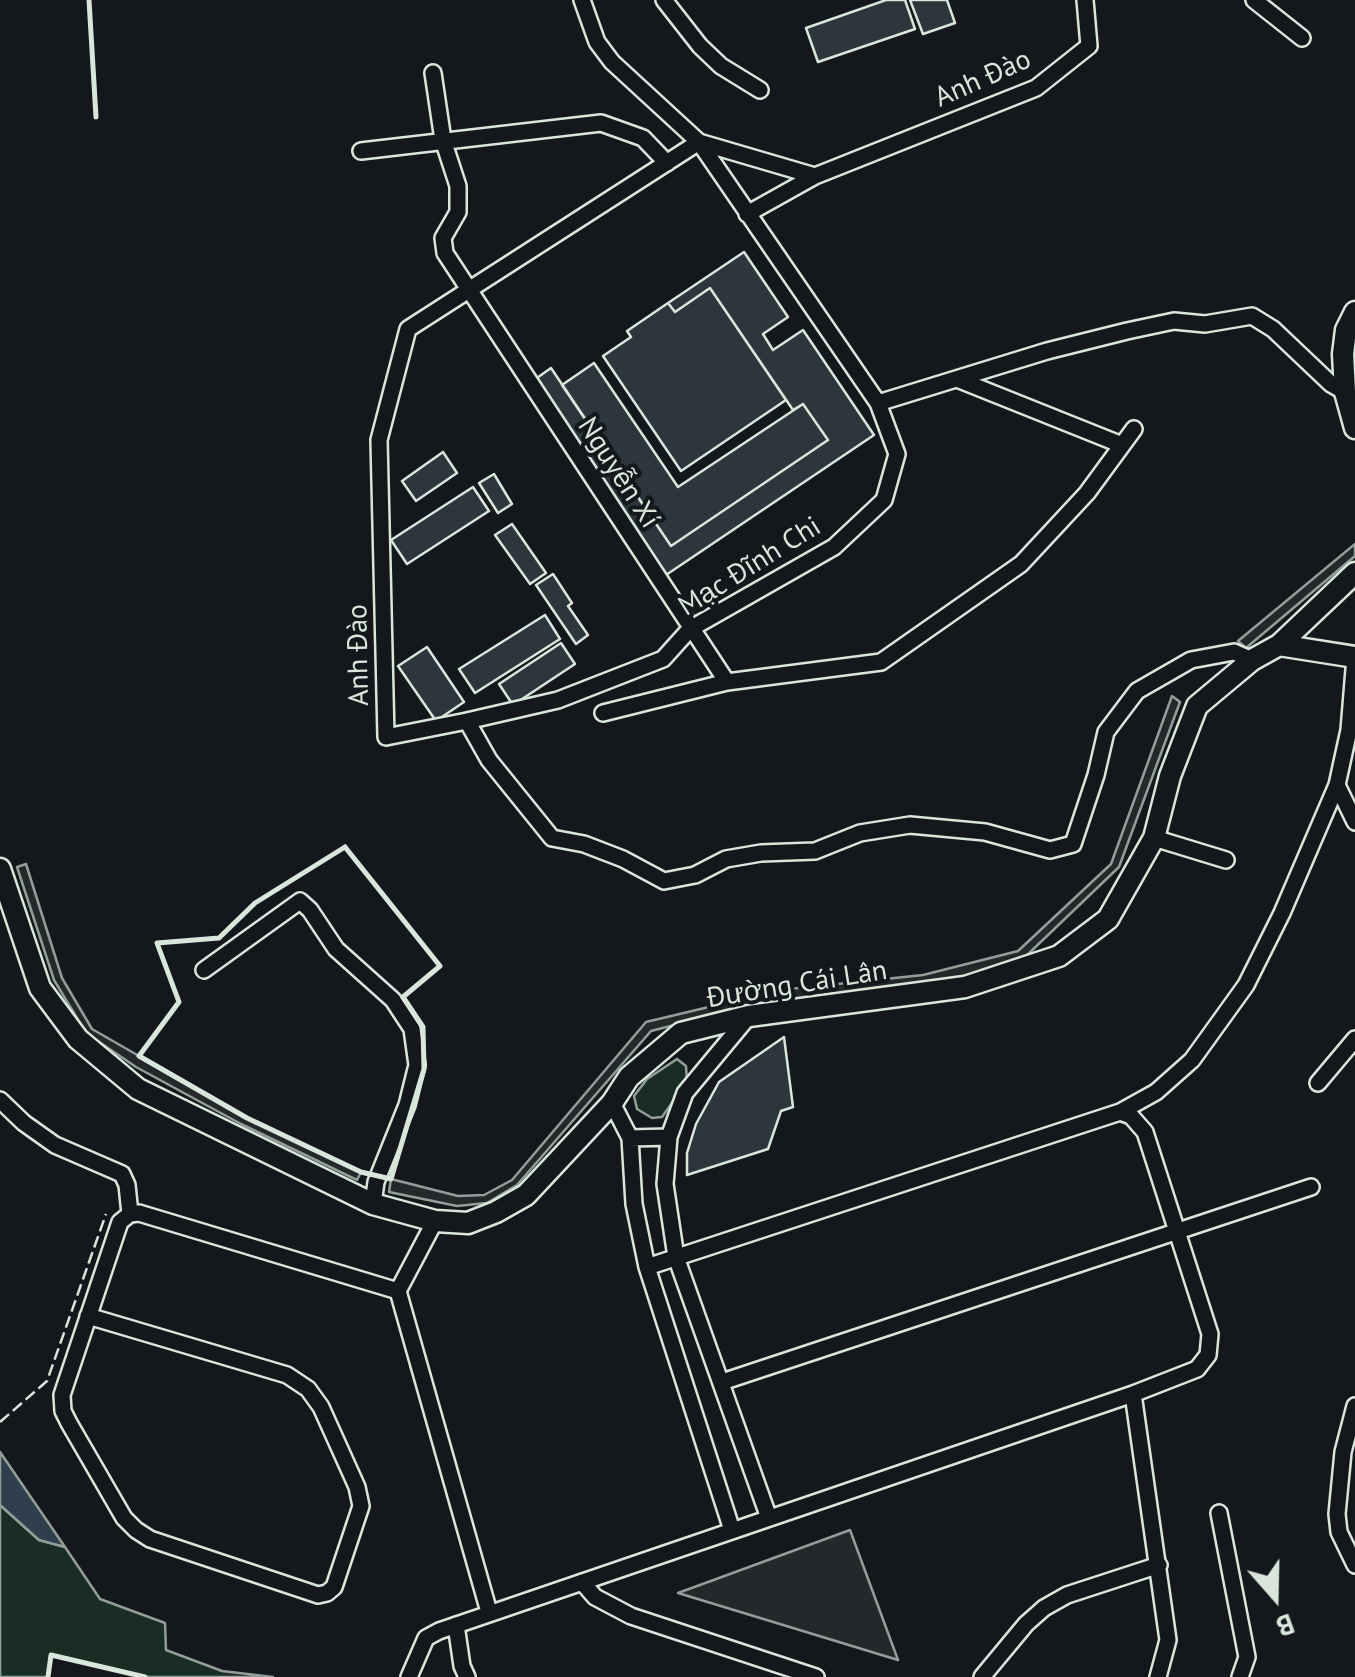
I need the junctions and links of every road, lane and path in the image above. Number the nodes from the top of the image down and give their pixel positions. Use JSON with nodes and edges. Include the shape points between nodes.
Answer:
{"nodes":[{"id":1,"x":582,"y":0,"type":"edge"},
{"id":2,"x":664,"y":0,"type":"edge"},
{"id":3,"x":1085,"y":0,"type":"edge"},
{"id":4,"x":1254,"y":0,"type":"edge"},
{"id":5,"x":1302,"y":38,"type":"dead end"},
{"id":6,"x":434,"y":73,"type":"dead end"},
{"id":7,"x":760,"y":90,"type":"dead end"},
{"id":8,"x":443,"y":140,"type":"junction"},
{"id":9,"x":698,"y":142,"type":"junction"},
{"id":10,"x":361,"y":151,"type":"dead end"},
{"id":11,"x":667,"y":163,"type":"junction"},
{"id":12,"x":815,"y":176,"type":"junction"},
{"id":13,"x":747,"y":214,"type":"junction"},
{"id":14,"x":468,"y":291,"type":"junction"},
{"id":15,"x":1355,"y":312,"type":"edge"},
{"id":16,"x":957,"y":380,"type":"junction"},
{"id":17,"x":1344,"y":392,"type":"junction"},
{"id":18,"x":878,"y":403,"type":"junction"},
{"id":19,"x":1355,"y":428,"type":"edge"},
{"id":20,"x":1134,"y":430,"type":"dead end"},
{"id":21,"x":1122,"y":445,"type":"junction"},
{"id":22,"x":1355,"y":572,"type":"edge"},
{"id":23,"x":690,"y":629,"type":"junction"},
{"id":24,"x":1279,"y":645,"type":"junction"},
{"id":25,"x":1355,"y":657,"type":"edge"},
{"id":26,"x":1252,"y":660,"type":"junction"},
{"id":27,"x":727,"y":682,"type":"junction"},
{"id":28,"x":603,"y":713,"type":"dead end"},
{"id":29,"x":467,"y":721,"type":"junction"},
{"id":30,"x":1337,"y":785,"type":"junction"},
{"id":31,"x":1355,"y":822,"type":"edge"},
{"id":32,"x":1154,"y":838,"type":"junction"},
{"id":33,"x":1226,"y":860,"type":"dead end"},
{"id":34,"x":0,"y":869,"type":"edge"},
{"id":35,"x":204,"y":970,"type":"dead end"},
{"id":36,"x":749,"y":1016,"type":"junction"},
{"id":37,"x":1355,"y":1040,"type":"edge"},
{"id":38,"x":1318,"y":1082,"type":"dead end"},
{"id":39,"x":0,"y":1100,"type":"edge"},
{"id":40,"x":612,"y":1102,"type":"junction"},
{"id":41,"x":1120,"y":1112,"type":"junction"},
{"id":42,"x":630,"y":1138,"type":"junction"},
{"id":43,"x":669,"y":1138,"type":"junction"},
{"id":44,"x":1312,"y":1187,"type":"dead end"},
{"id":45,"x":373,"y":1204,"type":"junction"},
{"id":46,"x":130,"y":1214,"type":"junction"},
{"id":47,"x":435,"y":1221,"type":"junction"},
{"id":48,"x":1177,"y":1232,"type":"junction"},
{"id":49,"x":676,"y":1257,"type":"junction"},
{"id":50,"x":646,"y":1267,"type":"junction"},
{"id":51,"x":398,"y":1290,"type":"junction"},
{"id":52,"x":88,"y":1316,"type":"junction"},
{"id":53,"x":722,"y":1382,"type":"junction"},
{"id":54,"x":1132,"y":1394,"type":"junction"},
{"id":55,"x":1355,"y":1406,"type":"edge"},
{"id":56,"x":1219,"y":1513,"type":"dead end"},
{"id":57,"x":769,"y":1518,"type":"junction"},
{"id":58,"x":732,"y":1530,"type":"junction"},
{"id":59,"x":1159,"y":1565,"type":"junction"},
{"id":60,"x":1355,"y":1565,"type":"edge"},
{"id":61,"x":582,"y":1582,"type":"junction"},
{"id":62,"x":489,"y":1612,"type":"junction"},
{"id":63,"x":456,"y":1625,"type":"junction"},
{"id":64,"x":409,"y":1677,"type":"edge"},
{"id":65,"x":467,"y":1677,"type":"edge"},
{"id":66,"x":816,"y":1677,"type":"edge"},
{"id":67,"x":982,"y":1677,"type":"edge"},
{"id":68,"x":1158,"y":1677,"type":"edge"},
{"id":69,"x":1240,"y":1677,"type":"edge"}],
"edges":[{"from":1,"to":9,"type":"street","via":[[612,62]]},
{"from":2,"to":7,"type":"street","via":[[721,66]]},
{"from":3,"to":12,"type":"street","name":"Anh Đào","via":[[1089,46],[1036,88]]},
{"from":4,"to":5,"type":"street"},
{"from":6,"to":8,"type":"street","name":"Nguyễn Xí"},
{"from":8,"to":10,"type":"street"},
{"from":8,"to":11,"type":"street","via":[[601,123],[643,138]]},
{"from":8,"to":14,"type":"street","name":"Nguyễn Xí","via":[[458,186],[458,212],[443,238]]},
{"from":9,"to":11,"type":"street","name":"Anh Đào"},
{"from":9,"to":12,"type":"street"},
{"from":9,"to":13,"type":"street","name":"Mạc Đĩnh Chi"},
{"from":11,"to":14,"type":"street","name":"Anh Đào"},
{"from":12,"to":13,"type":"street"},
{"from":13,"to":18,"type":"street","name":"Mạc Đĩnh Chi"},
{"from":14,"to":23,"type":"street","name":"Nguyễn Xí"},
{"from":14,"to":29,"type":"street","name":"Anh Đào","via":[[408,329],[379,440],[386,736]]},
{"from":15,"to":17,"type":"main road","via":[[1346,330]]},
{"from":16,"to":17,"type":"street","via":[[1127,331],[1252,316]]},
{"from":16,"to":18,"type":"street"},
{"from":16,"to":21,"type":"street"},
{"from":17,"to":19,"type":"main road"},
{"from":18,"to":23,"type":"street","name":"Mạc Đĩnh Chi","via":[[896,454],[884,500],[834,548]]},
{"from":20,"to":21,"type":"street"},
{"from":21,"to":27,"type":"street","via":[[1021,564],[881,662]]},
{"from":22,"to":24,"type":"main road","name":"Đường Cái Lân"},
{"from":23,"to":27,"type":"street","name":"Nguyễn Xí"},
{"from":23,"to":29,"type":"street","name":"Mạc Đĩnh Chi","via":[[663,659],[558,700]]},
{"from":24,"to":25,"type":"main road"},
{"from":24,"to":26,"type":"main road","name":"Đường Cái Lân"},
{"from":25,"to":30,"type":"street"},
{"from":26,"to":29,"type":"street","via":[[1234,652],[1191,660],[1137,691],[1106,732],[1074,844],[1050,850],[985,832],[910,825],[860,833],[815,851],[726,859],[664,881],[584,844],[552,838],[489,760]]},
{"from":26,"to":32,"type":"main road","name":"Đường Cái Lân","via":[[1196,706]]},
{"from":27,"to":28,"type":"street"},
{"from":30,"to":31,"type":"street"},
{"from":30,"to":41,"type":"street","via":[[1246,985],[1192,1060]]},
{"from":32,"to":33,"type":"street"},
{"from":32,"to":36,"type":"main road","name":"Đường Cái Lân","via":[[1108,919],[1059,956],[965,987]]},
{"from":34,"to":45,"type":"main road","name":"Đường Cái Lân","via":[[40,988],[78,1039],[138,1088]]},
{"from":35,"to":45,"type":"street","via":[[300,901],[336,949],[393,1000],[412,1029],[416,1066]]},
{"from":36,"to":40,"type":"main road","name":"Đường Cái Lân","via":[[681,1033],[628,1077]]},
{"from":36,"to":43,"type":"street","via":[[686,1093]]},
{"from":37,"to":38,"type":"street"},
{"from":39,"to":46,"type":"street","via":[[55,1146],[122,1174]]},
{"from":40,"to":42,"type":"street"},
{"from":40,"to":47,"type":"main road","name":"Đường Cái Lân","via":[[526,1195],[468,1223]]},
{"from":41,"to":48,"type":"street","via":[[1146,1132]]},
{"from":41,"to":49,"type":"street"},
{"from":42,"to":43,"type":"street"},
{"from":42,"to":50,"type":"street"},
{"from":43,"to":49,"type":"street","via":[[665,1184]]},
{"from":44,"to":48,"type":"street"},
{"from":45,"to":47,"type":"main road","name":"Đường Cái Lân"},
{"from":46,"to":51,"type":"street"},
{"from":46,"to":52,"type":"street","via":[[120,1222]]},
{"from":47,"to":51,"type":"street"},
{"from":48,"to":53,"type":"street"},
{"from":48,"to":54,"type":"street","via":[[1210,1334],[1208,1355],[1196,1370]]},
{"from":49,"to":50,"type":"street"},
{"from":49,"to":53,"type":"street"},
{"from":50,"to":58,"type":"street"},
{"from":51,"to":62,"type":"street"},
{"from":52,"to":52,"type":"street","via":[[63,1411],[124,1518],[150,1539],[327,1594],[361,1506],[358,1486],[308,1389],[287,1376]]},
{"from":53,"to":57,"type":"street"},
{"from":54,"to":57,"type":"street"},
{"from":54,"to":59,"type":"street"},
{"from":55,"to":60,"type":"street","via":[[1337,1514]]},
{"from":56,"to":69,"type":"street","via":[[1247,1657]]},
{"from":57,"to":58,"type":"street"},
{"from":58,"to":61,"type":"street"},
{"from":59,"to":67,"type":"street","via":[[1044,1608]]},
{"from":59,"to":68,"type":"street","via":[[1168,1640]]},
{"from":61,"to":62,"type":"street"},
{"from":61,"to":66,"type":"street","via":[[630,1616]]},
{"from":62,"to":63,"type":"street"},
{"from":63,"to":64,"type":"street","via":[[426,1638]]},
{"from":63,"to":65,"type":"street"}]}
